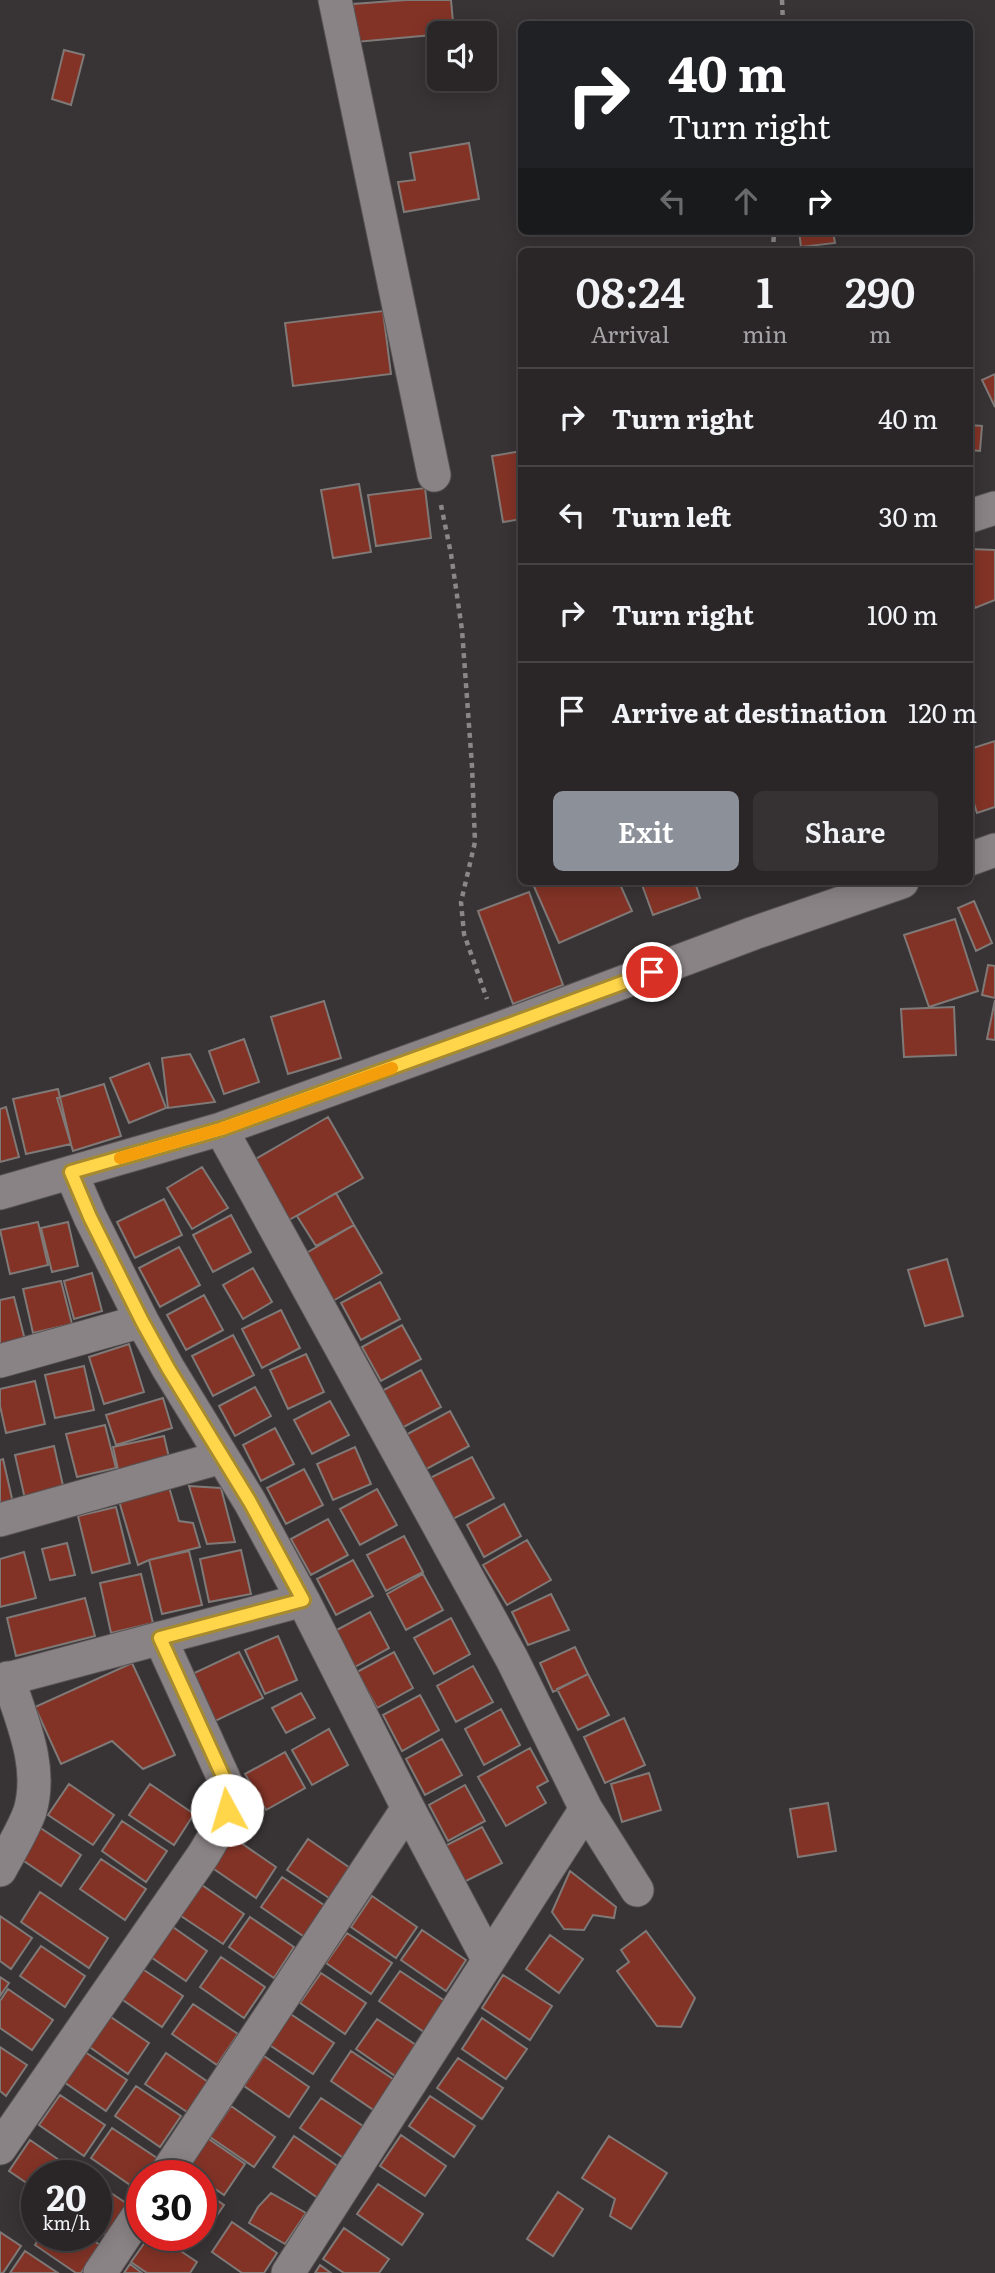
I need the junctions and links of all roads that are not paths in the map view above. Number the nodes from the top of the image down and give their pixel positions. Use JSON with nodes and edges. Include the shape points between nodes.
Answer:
{"nodes":[{"id":1,"x":335,"y":0,"type":"edge"},
{"id":2,"x":434,"y":475,"type":"road end"},
{"id":3,"x":995,"y":508,"type":"edge"},
{"id":4,"x":973,"y":515,"type":"edge"},
{"id":5,"x":995,"y":850,"type":"edge"},
{"id":6,"x":973,"y":858,"type":"edge"},
{"id":7,"x":893,"y":885,"type":"edge"},
{"id":8,"x":221,"y":1129,"type":"junction"},
{"id":9,"x":71,"y":1172,"type":"junction"},
{"id":10,"x":0,"y":1193,"type":"edge"},
{"id":11,"x":142,"y":1321,"type":"junction"},
{"id":12,"x":0,"y":1361,"type":"edge"},
{"id":13,"x":222,"y":1457,"type":"junction"},
{"id":14,"x":0,"y":1520,"type":"edge"},
{"id":15,"x":303,"y":1600,"type":"junction"},
{"id":16,"x":160,"y":1638,"type":"junction"},
{"id":17,"x":4,"y":1679,"type":"edge"},
{"id":18,"x":408,"y":1808,"type":"junction"},
{"id":19,"x":586,"y":1809,"type":"junction"},
{"id":20,"x":0,"y":1870,"type":"edge"},
{"id":21,"x":636,"y":1890,"type":"dead end"},
{"id":22,"x":488,"y":1959,"type":"junction"},
{"id":23,"x":0,"y":2148,"type":"edge"},
{"id":24,"x":175,"y":2160,"type":"edge"},
{"id":25,"x":126,"y":2234,"type":"edge"},
{"id":26,"x":100,"y":2273,"type":"edge"},
{"id":27,"x":288,"y":2273,"type":"edge"}],
"edges":[{"from":1,"to":2,"type":"street"},
{"from":3,"to":4,"type":"street"},
{"from":5,"to":6,"type":"street"},
{"from":7,"to":8,"type":"street"},
{"from":8,"to":9,"type":"street"},
{"from":8,"to":19,"type":"street","via":[[505,1647]]},
{"from":9,"to":10,"type":"street"},
{"from":9,"to":11,"type":"street"},
{"from":11,"to":12,"type":"street"},
{"from":11,"to":13,"type":"street"},
{"from":13,"to":14,"type":"street"},
{"from":13,"to":15,"type":"street"},
{"from":15,"to":16,"type":"street"},
{"from":15,"to":18,"type":"street"},
{"from":16,"to":17,"type":"street"},
{"from":16,"to":23,"type":"street","via":[[226,1783],[227,1810],[204,1854]]},
{"from":17,"to":20,"type":"street","via":[[32,1751],[35,1778],[30,1812]]},
{"from":18,"to":22,"type":"street"},
{"from":18,"to":24,"type":"street"},
{"from":19,"to":21,"type":"street"},
{"from":19,"to":22,"type":"street"},
{"from":22,"to":27,"type":"street"},
{"from":25,"to":26,"type":"street"}]}
